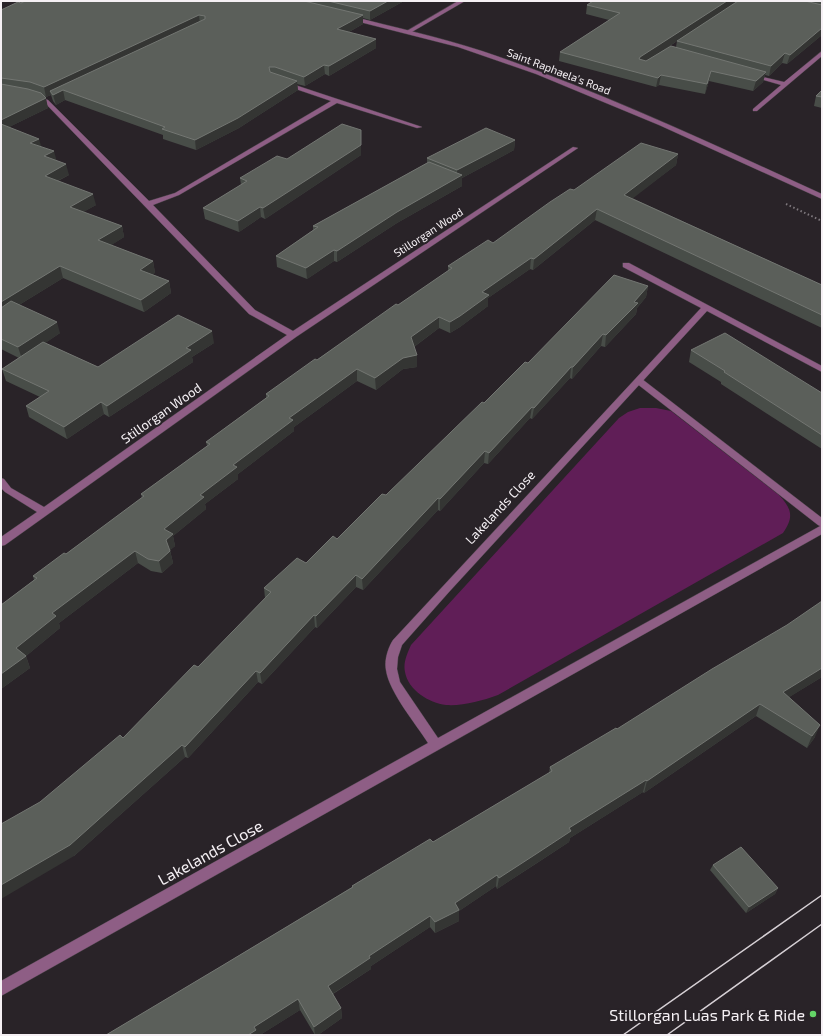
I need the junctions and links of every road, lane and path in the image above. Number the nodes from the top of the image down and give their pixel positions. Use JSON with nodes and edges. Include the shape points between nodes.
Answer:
{"nodes":[{"id":1,"x":462,"y":1,"type":"edge"},
{"id":2,"x":340,"y":15,"type":"edge"},
{"id":3,"x":408,"y":32,"type":"junction"},
{"id":4,"x":822,"y":53,"type":"edge"},
{"id":5,"x":744,"y":73,"type":"edge"},
{"id":6,"x":280,"y":82,"type":"edge"},
{"id":7,"x":785,"y":84,"type":"junction"},
{"id":8,"x":24,"y":94,"type":"edge"},
{"id":9,"x":337,"y":100,"type":"junction"},
{"id":10,"x":755,"y":110,"type":"dead end"},
{"id":11,"x":419,"y":127,"type":"dead end"},
{"id":12,"x":575,"y":148,"type":"dead end"},
{"id":13,"x":822,"y":197,"type":"edge"},
{"id":14,"x":780,"y":201,"type":"dead end"},
{"id":15,"x":148,"y":204,"type":"junction"},
{"id":16,"x":822,"y":221,"type":"edge"},
{"id":17,"x":626,"y":265,"type":"dead end"},
{"id":18,"x":706,"y":307,"type":"junction"},
{"id":19,"x":293,"y":335,"type":"junction"},
{"id":20,"x":822,"y":369,"type":"edge"},
{"id":21,"x":639,"y":381,"type":"junction"},
{"id":22,"x":1,"y":481,"type":"edge"},
{"id":23,"x":43,"y":511,"type":"junction"},
{"id":24,"x":822,"y":523,"type":"edge"},
{"id":25,"x":822,"y":529,"type":"edge"},
{"id":26,"x":1,"y":542,"type":"edge"},
{"id":27,"x":436,"y":745,"type":"junction"},
{"id":28,"x":1,"y":989,"type":"edge"}],
"edges":[{"from":1,"to":3,"type":"street"},
{"from":2,"to":3,"type":"street","name":"Saint Raphaela’s Road"},
{"from":3,"to":13,"type":"street","name":"Saint Raphaela’s Road","via":[[494,57],[593,94]]},
{"from":4,"to":7,"type":"street"},
{"from":5,"to":7,"type":"street"},
{"from":6,"to":9,"type":"street"},
{"from":7,"to":10,"type":"street"},
{"from":8,"to":15,"type":"street","via":[[50,99]]},
{"from":9,"to":11,"type":"street"},
{"from":9,"to":15,"type":"street","via":[[177,194]]},
{"from":12,"to":19,"type":"street","name":"Stillorgan Wood"},
{"from":14,"to":16,"type":"path"},
{"from":15,"to":19,"type":"street","via":[[252,312]]},
{"from":17,"to":18,"type":"street"},
{"from":18,"to":20,"type":"street"},
{"from":18,"to":21,"type":"street","name":"Lakelands Close"},
{"from":19,"to":23,"type":"street","name":"Stillorgan Wood"},
{"from":21,"to":24,"type":"street"},
{"from":21,"to":27,"type":"street","name":"Lakelands Close","via":[[445,588],[397,643],[391,669],[395,683]]},
{"from":22,"to":23,"type":"street","via":[[8,490]]},
{"from":23,"to":26,"type":"street","name":"Stillorgan Wood"},
{"from":25,"to":27,"type":"street","name":"Lakelands Close"},
{"from":27,"to":28,"type":"street","name":"Lakelands Close"}]}
